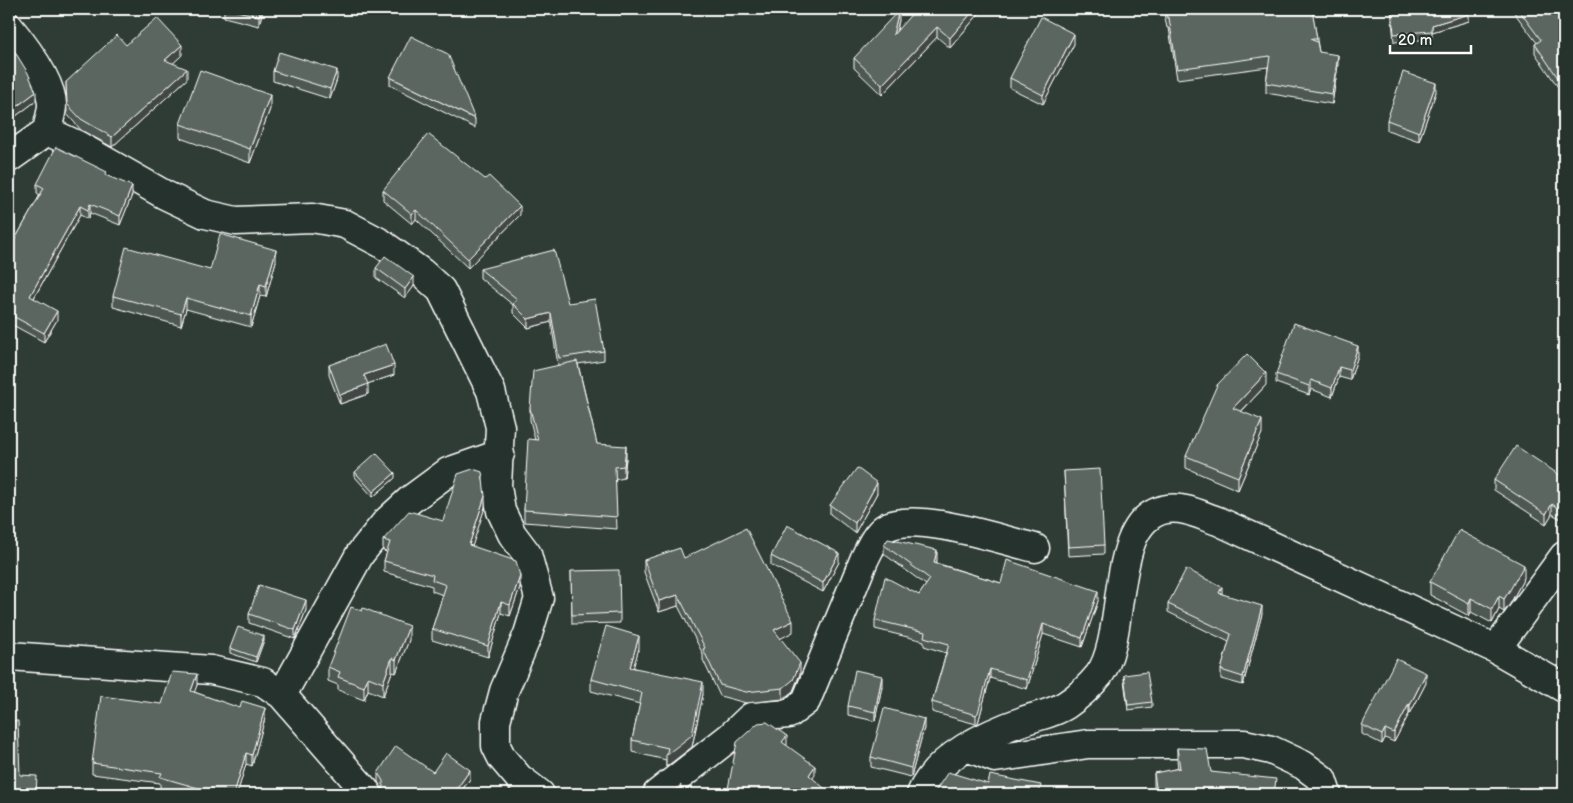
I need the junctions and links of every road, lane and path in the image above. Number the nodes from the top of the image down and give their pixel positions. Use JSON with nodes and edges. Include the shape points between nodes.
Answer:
{"nodes":[{"id":1,"x":9,"y":28,"type":"edge"},
{"id":2,"x":46,"y":131,"type":"junction"},
{"id":3,"x":9,"y":158,"type":"edge"},
{"id":4,"x":500,"y":454,"type":"junction"},
{"id":5,"x":1035,"y":548,"type":"dead end"},
{"id":6,"x":1564,"y":556,"type":"edge"},
{"id":7,"x":1496,"y":650,"type":"junction"},
{"id":8,"x":9,"y":656,"type":"edge"},
{"id":9,"x":1564,"y":688,"type":"edge"},
{"id":10,"x":282,"y":695,"type":"junction"},
{"id":11,"x":967,"y":747,"type":"junction"},
{"id":12,"x":368,"y":794,"type":"edge"},
{"id":13,"x":540,"y":794,"type":"edge"},
{"id":14,"x":657,"y":794,"type":"edge"},
{"id":15,"x":921,"y":794,"type":"edge"},
{"id":16,"x":1327,"y":794,"type":"edge"}],
"edges":[{"from":1,"to":2,"type":"street","via":[[31,56],[50,94],[52,105]]},
{"from":2,"to":3,"type":"street"},
{"from":2,"to":4,"type":"street","via":[[205,214],[236,221],[312,218],[345,224],[381,243],[441,290],[491,391],[500,427]]},
{"from":4,"to":10,"type":"street","via":[[448,472],[386,522],[360,554]]},
{"from":4,"to":13,"type":"street","via":[[497,486],[501,511],[512,534],[528,554],[539,598],[504,691],[496,721],[496,746],[519,778]]},
{"from":5,"to":14,"type":"street","via":[[927,522],[904,522],[885,528],[864,560],[806,701],[789,714],[751,717]]},
{"from":6,"to":7,"type":"street"},
{"from":7,"to":9,"type":"street"},
{"from":7,"to":11,"type":"street","via":[[1218,521],[1186,510],[1168,508],[1147,515],[1137,527],[1127,561],[1112,643],[1100,673],[1083,692],[1064,706],[1009,726]]},
{"from":8,"to":10,"type":"street","via":[[211,670],[263,682]]},
{"from":10,"to":12,"type":"street"},
{"from":11,"to":15,"type":"street","via":[[938,768]]},
{"from":11,"to":16,"type":"street","via":[[995,758],[1088,744],[1244,744],[1271,750],[1303,765],[1322,779]]}]}
